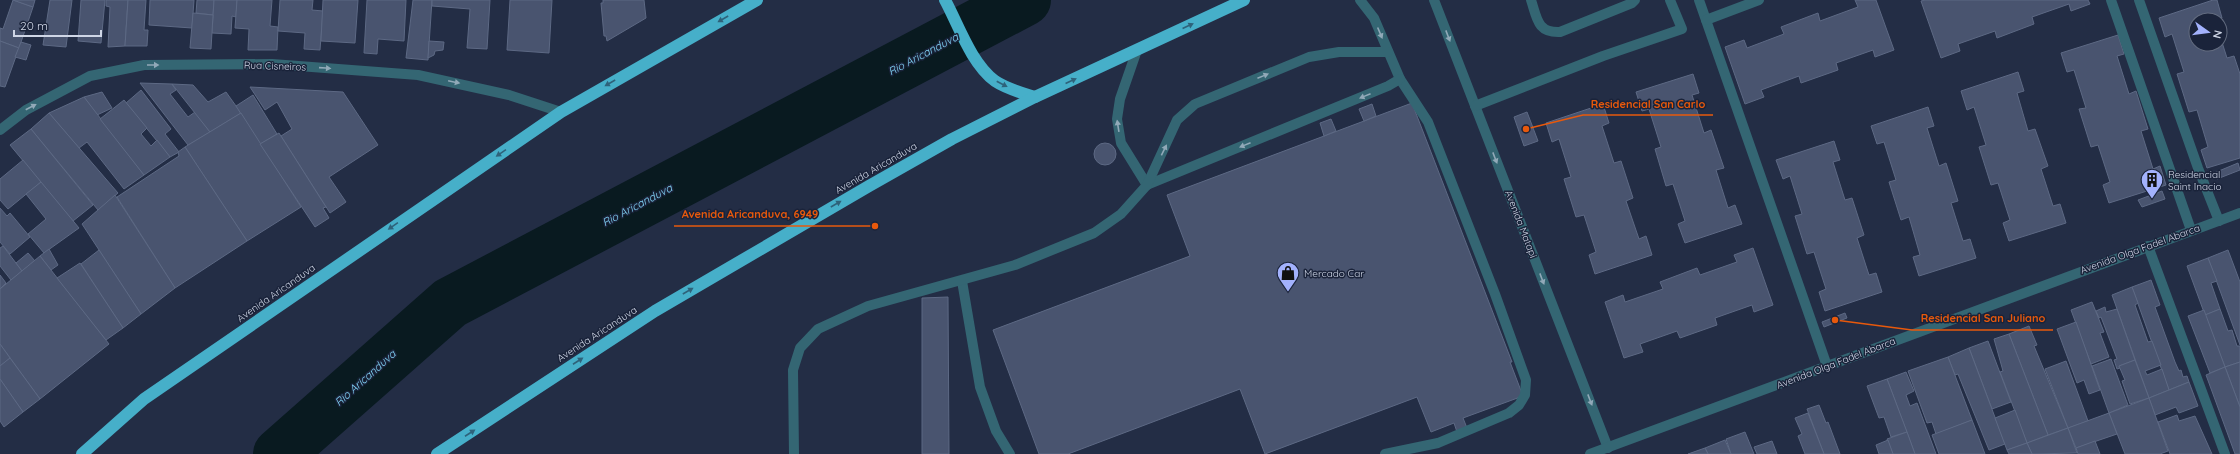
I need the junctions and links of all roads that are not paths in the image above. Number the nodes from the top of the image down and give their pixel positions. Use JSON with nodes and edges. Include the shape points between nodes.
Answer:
{"nodes":[{"id":1,"x":757,"y":0,"type":"edge"},
{"id":2,"x":945,"y":0,"type":"edge"},
{"id":3,"x":1244,"y":0,"type":"edge"},
{"id":4,"x":1360,"y":0,"type":"edge"},
{"id":5,"x":1434,"y":0,"type":"edge"},
{"id":6,"x":1531,"y":0,"type":"edge"},
{"id":7,"x":1636,"y":0,"type":"edge"},
{"id":8,"x":1670,"y":0,"type":"edge"},
{"id":9,"x":1699,"y":0,"type":"edge"},
{"id":10,"x":1759,"y":0,"type":"edge"},
{"id":11,"x":2110,"y":0,"type":"edge"},
{"id":12,"x":2139,"y":0,"type":"edge"},
{"id":13,"x":1706,"y":20,"type":"junction"},
{"id":14,"x":1137,"y":50,"type":"junction"},
{"id":15,"x":1388,"y":52,"type":"junction"},
{"id":16,"x":1400,"y":79,"type":"junction"},
{"id":17,"x":1035,"y":97,"type":"junction"},
{"id":18,"x":1475,"y":106,"type":"junction"},
{"id":19,"x":561,"y":112,"type":"junction"},
{"id":20,"x":0,"y":130,"type":"edge"},
{"id":21,"x":1147,"y":185,"type":"junction"},
{"id":22,"x":2240,"y":213,"type":"edge"},
{"id":23,"x":2219,"y":221,"type":"junction"},
{"id":24,"x":2191,"y":230,"type":"junction"},
{"id":25,"x":2148,"y":246,"type":"junction"},
{"id":26,"x":962,"y":281,"type":"junction"},
{"id":27,"x":1828,"y":366,"type":"junction"},
{"id":28,"x":1608,"y":448,"type":"junction"},
{"id":29,"x":82,"y":454,"type":"edge"},
{"id":30,"x":437,"y":454,"type":"edge"},
{"id":31,"x":794,"y":454,"type":"edge"},
{"id":32,"x":1010,"y":454,"type":"edge"},
{"id":33,"x":1385,"y":454,"type":"edge"},
{"id":34,"x":1590,"y":454,"type":"edge"},
{"id":35,"x":2225,"y":454,"type":"edge"}],
"edges":[{"from":1,"to":19,"type":"highway","name":"Avenida Aricanduva","one_way":true},
{"from":2,"to":17,"type":"highway","one_way":true,"via":[[976,60],[995,81]]},
{"from":14,"to":3,"type":"highway","name":"Avenida Aricanduva","one_way":true},
{"from":4,"to":15,"type":"street","one_way":true,"via":[[1374,18]]},
{"from":5,"to":18,"type":"street","name":"Avenida Matapi","one_way":true},
{"from":6,"to":7,"type":"street","via":[[1539,23],[1543,30],[1549,33],[1560,32]]},
{"from":8,"to":18,"type":"street","via":[[1682,29],[1602,56]]},
{"from":9,"to":13,"type":"street"},
{"from":10,"to":13,"type":"street"},
{"from":11,"to":24,"type":"street"},
{"from":12,"to":23,"type":"street"},
{"from":13,"to":27,"type":"street"},
{"from":17,"to":14,"type":"highway","name":"Avenida Aricanduva","one_way":true},
{"from":21,"to":14,"type":"street","one_way":true,"via":[[1121,143],[1117,119],[1120,99]]},
{"from":15,"to":16,"type":"street"},
{"from":21,"to":15,"type":"street","one_way":true,"via":[[1177,120],[1195,104],[1309,57],[1339,52]]},
{"from":16,"to":21,"type":"street","one_way":true},
{"from":16,"to":33,"type":"street","via":[[1428,122],[1526,380],[1526,394],[1519,405],[1509,413],[1438,443]]},
{"from":30,"to":17,"type":"highway","name":"Avenida Aricanduva","one_way":true,"via":[[655,311],[952,139]]},
{"from":18,"to":28,"type":"street","name":"Avenida Matapi","one_way":true},
{"from":20,"to":19,"type":"street","name":"Rua Cisneiros","one_way":true,"via":[[26,110],[90,76],[144,65],[272,64],[418,75],[509,96]]},
{"from":19,"to":29,"type":"highway","name":"Avenida Aricanduva","one_way":true,"via":[[144,398]]},
{"from":21,"to":26,"type":"street","via":[[1122,214],[1094,233],[1015,265]]},
{"from":22,"to":23,"type":"street","name":"Avenida Olga Fadel Abarca"},
{"from":23,"to":24,"type":"street","name":"Avenida Olga Fadel Abarca"},
{"from":24,"to":25,"type":"street","name":"Avenida Olga Fadel Abarca"},
{"from":25,"to":27,"type":"street","name":"Avenida Olga Fadel Abarca"},
{"from":25,"to":35,"type":"street"},
{"from":26,"to":31,"type":"street","via":[[868,306],[818,328],[800,348],[793,370]]},
{"from":26,"to":32,"type":"street","via":[[980,388],[996,431]]},
{"from":27,"to":28,"type":"street","name":"Avenida Olga Fadel Abarca"},
{"from":28,"to":34,"type":"street","name":"Avenida Olga Fadel Abarca"}]}
